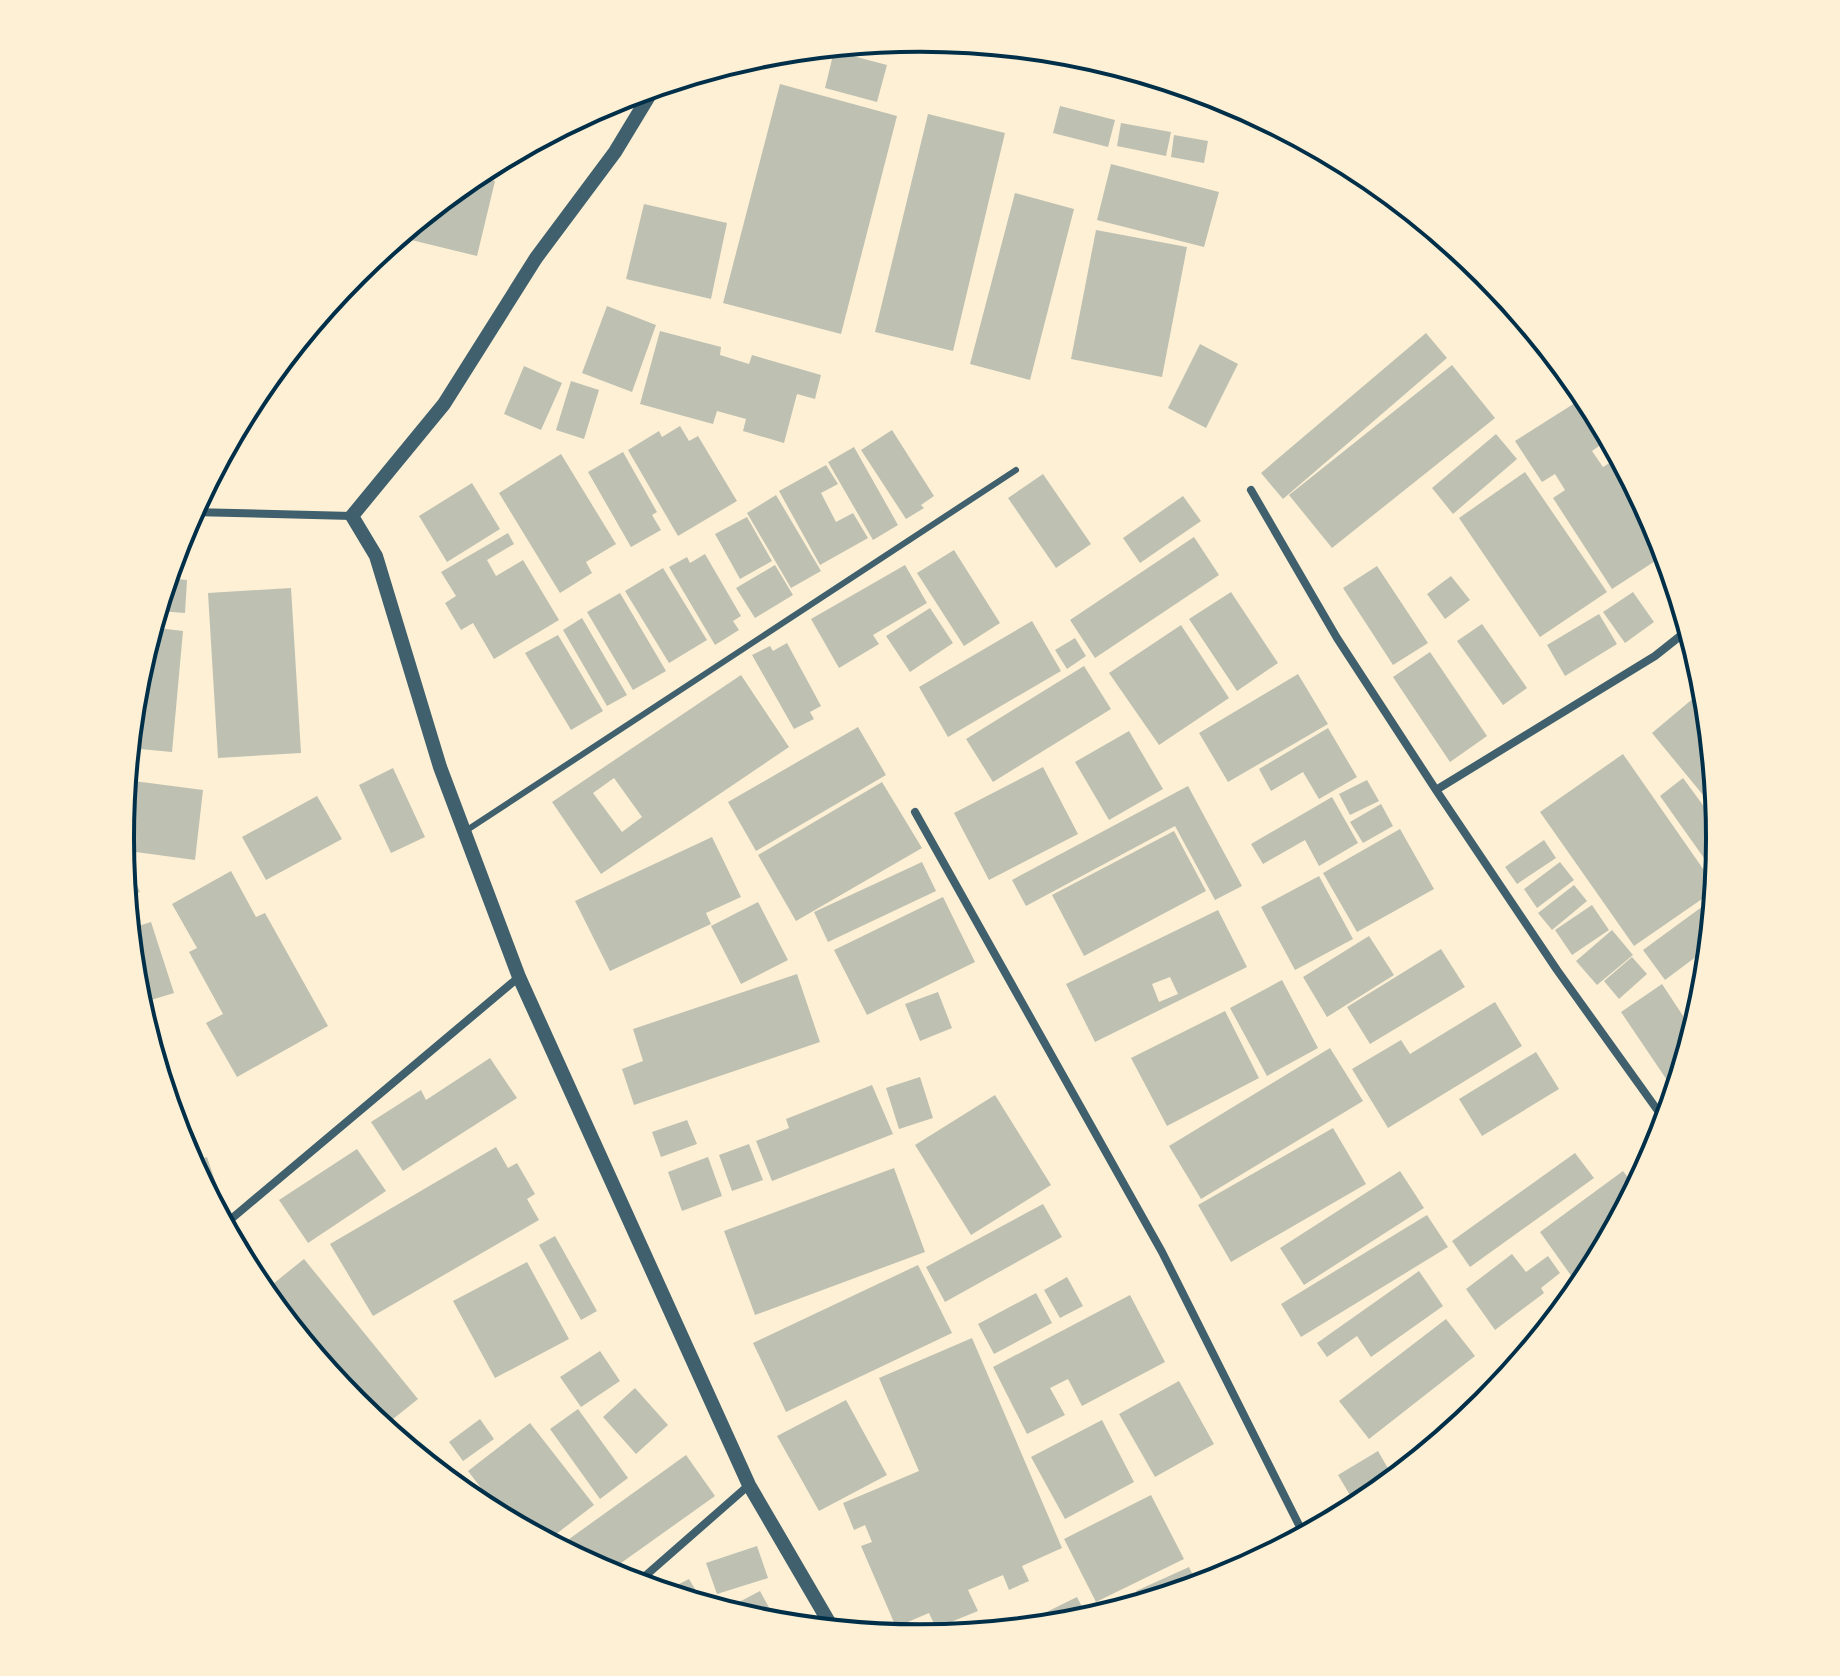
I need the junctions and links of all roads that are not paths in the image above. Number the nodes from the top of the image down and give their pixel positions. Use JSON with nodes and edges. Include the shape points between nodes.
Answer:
{"nodes":[{"id":1,"x":645,"y":102,"type":"edge"},
{"id":2,"x":1016,"y":470,"type":"dead end"},
{"id":3,"x":1251,"y":490,"type":"dead end"},
{"id":4,"x":205,"y":512,"type":"edge"},
{"id":5,"x":352,"y":516,"type":"junction"},
{"id":6,"x":1679,"y":637,"type":"edge"},
{"id":7,"x":1436,"y":790,"type":"junction"},
{"id":8,"x":915,"y":812,"type":"dead end"},
{"id":9,"x":464,"y":832,"type":"junction"},
{"id":10,"x":519,"y":977,"type":"junction"},
{"id":11,"x":1657,"y":1110,"type":"edge"},
{"id":12,"x":232,"y":1218,"type":"edge"},
{"id":13,"x":749,"y":1485,"type":"junction"},
{"id":14,"x":1300,"y":1526,"type":"edge"},
{"id":15,"x":647,"y":1574,"type":"edge"},
{"id":16,"x":827,"y":1618,"type":"edge"}],
"edges":[{"from":1,"to":5,"type":"street","via":[[536,258],[444,404]]},
{"from":2,"to":9,"type":"lane"},
{"from":3,"to":7,"type":"street","via":[[1337,638]]},
{"from":4,"to":5,"type":"street"},
{"from":5,"to":9,"type":"street","via":[[376,556]]},
{"from":6,"to":7,"type":"street"},
{"from":7,"to":11,"type":"street"},
{"from":8,"to":14,"type":"street","via":[[1162,1252]]},
{"from":9,"to":10,"type":"street"},
{"from":10,"to":12,"type":"street"},
{"from":10,"to":13,"type":"street"},
{"from":13,"to":15,"type":"street"},
{"from":13,"to":16,"type":"street"}]}
